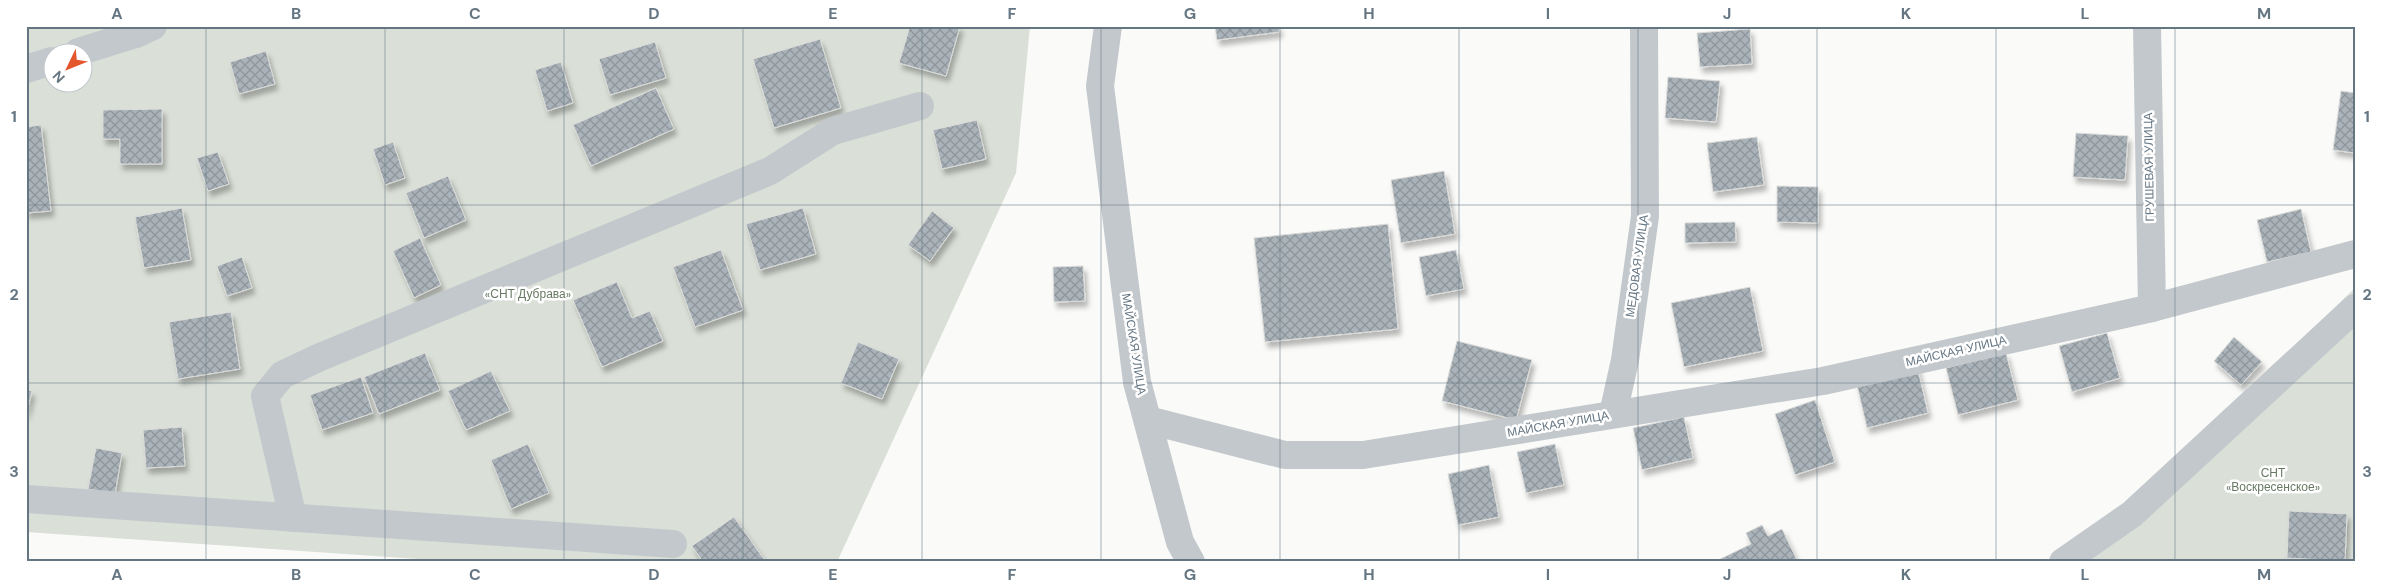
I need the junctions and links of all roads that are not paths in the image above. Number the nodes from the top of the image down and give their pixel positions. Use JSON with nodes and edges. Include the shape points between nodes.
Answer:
{"nodes":[{"id":1,"x":153,"y":26,"type":"edge"},
{"id":2,"x":1108,"y":26,"type":"edge"},
{"id":3,"x":1644,"y":26,"type":"edge"},
{"id":4,"x":2147,"y":26,"type":"edge"},
{"id":5,"x":92,"y":48,"type":"edge"},
{"id":6,"x":42,"y":64,"type":"edge"},
{"id":7,"x":26,"y":69,"type":"edge"},
{"id":8,"x":920,"y":106,"type":"dead end"},
{"id":9,"x":2355,"y":254,"type":"edge"},
{"id":10,"x":2152,"y":308,"type":"junction"},
{"id":11,"x":2355,"y":308,"type":"edge"},
{"id":12,"x":1613,"y":414,"type":"junction"},
{"id":13,"x":1148,"y":420,"type":"junction"},
{"id":14,"x":26,"y":499,"type":"edge"},
{"id":15,"x":293,"y":518,"type":"junction"},
{"id":16,"x":673,"y":544,"type":"dead end"},
{"id":17,"x":1191,"y":562,"type":"edge"},
{"id":18,"x":2062,"y":562,"type":"edge"}],
"edges":[{"from":1,"to":5,"type":"street"},
{"from":2,"to":13,"type":"street","name":"МАЙСКАЯ УЛИЦА","via":[[1100,86],[1137,382]]},
{"from":3,"to":12,"type":"street","name":"МЕДОВАЯ УЛИЦА","via":[[1645,216],[1625,360]]},
{"from":4,"to":10,"type":"street","name":"ГРУШЕВАЯ УЛИЦА"},
{"from":6,"to":7,"type":"street"},
{"from":8,"to":15,"type":"street","via":[[833,131],[770,170],[282,375],[265,396]]},
{"from":9,"to":10,"type":"street","name":"МАЙСКАЯ УЛИЦА"},
{"from":10,"to":12,"type":"street","name":"МАЙСКАЯ УЛИЦА","via":[[1823,381]]},
{"from":11,"to":18,"type":"street","via":[[2132,514]]},
{"from":12,"to":13,"type":"street","name":"МАЙСКАЯ УЛИЦА","via":[[1363,455],[1285,455]]},
{"from":13,"to":17,"type":"street","via":[[1180,542]]},
{"from":14,"to":15,"type":"street"},
{"from":15,"to":16,"type":"street"}]}
